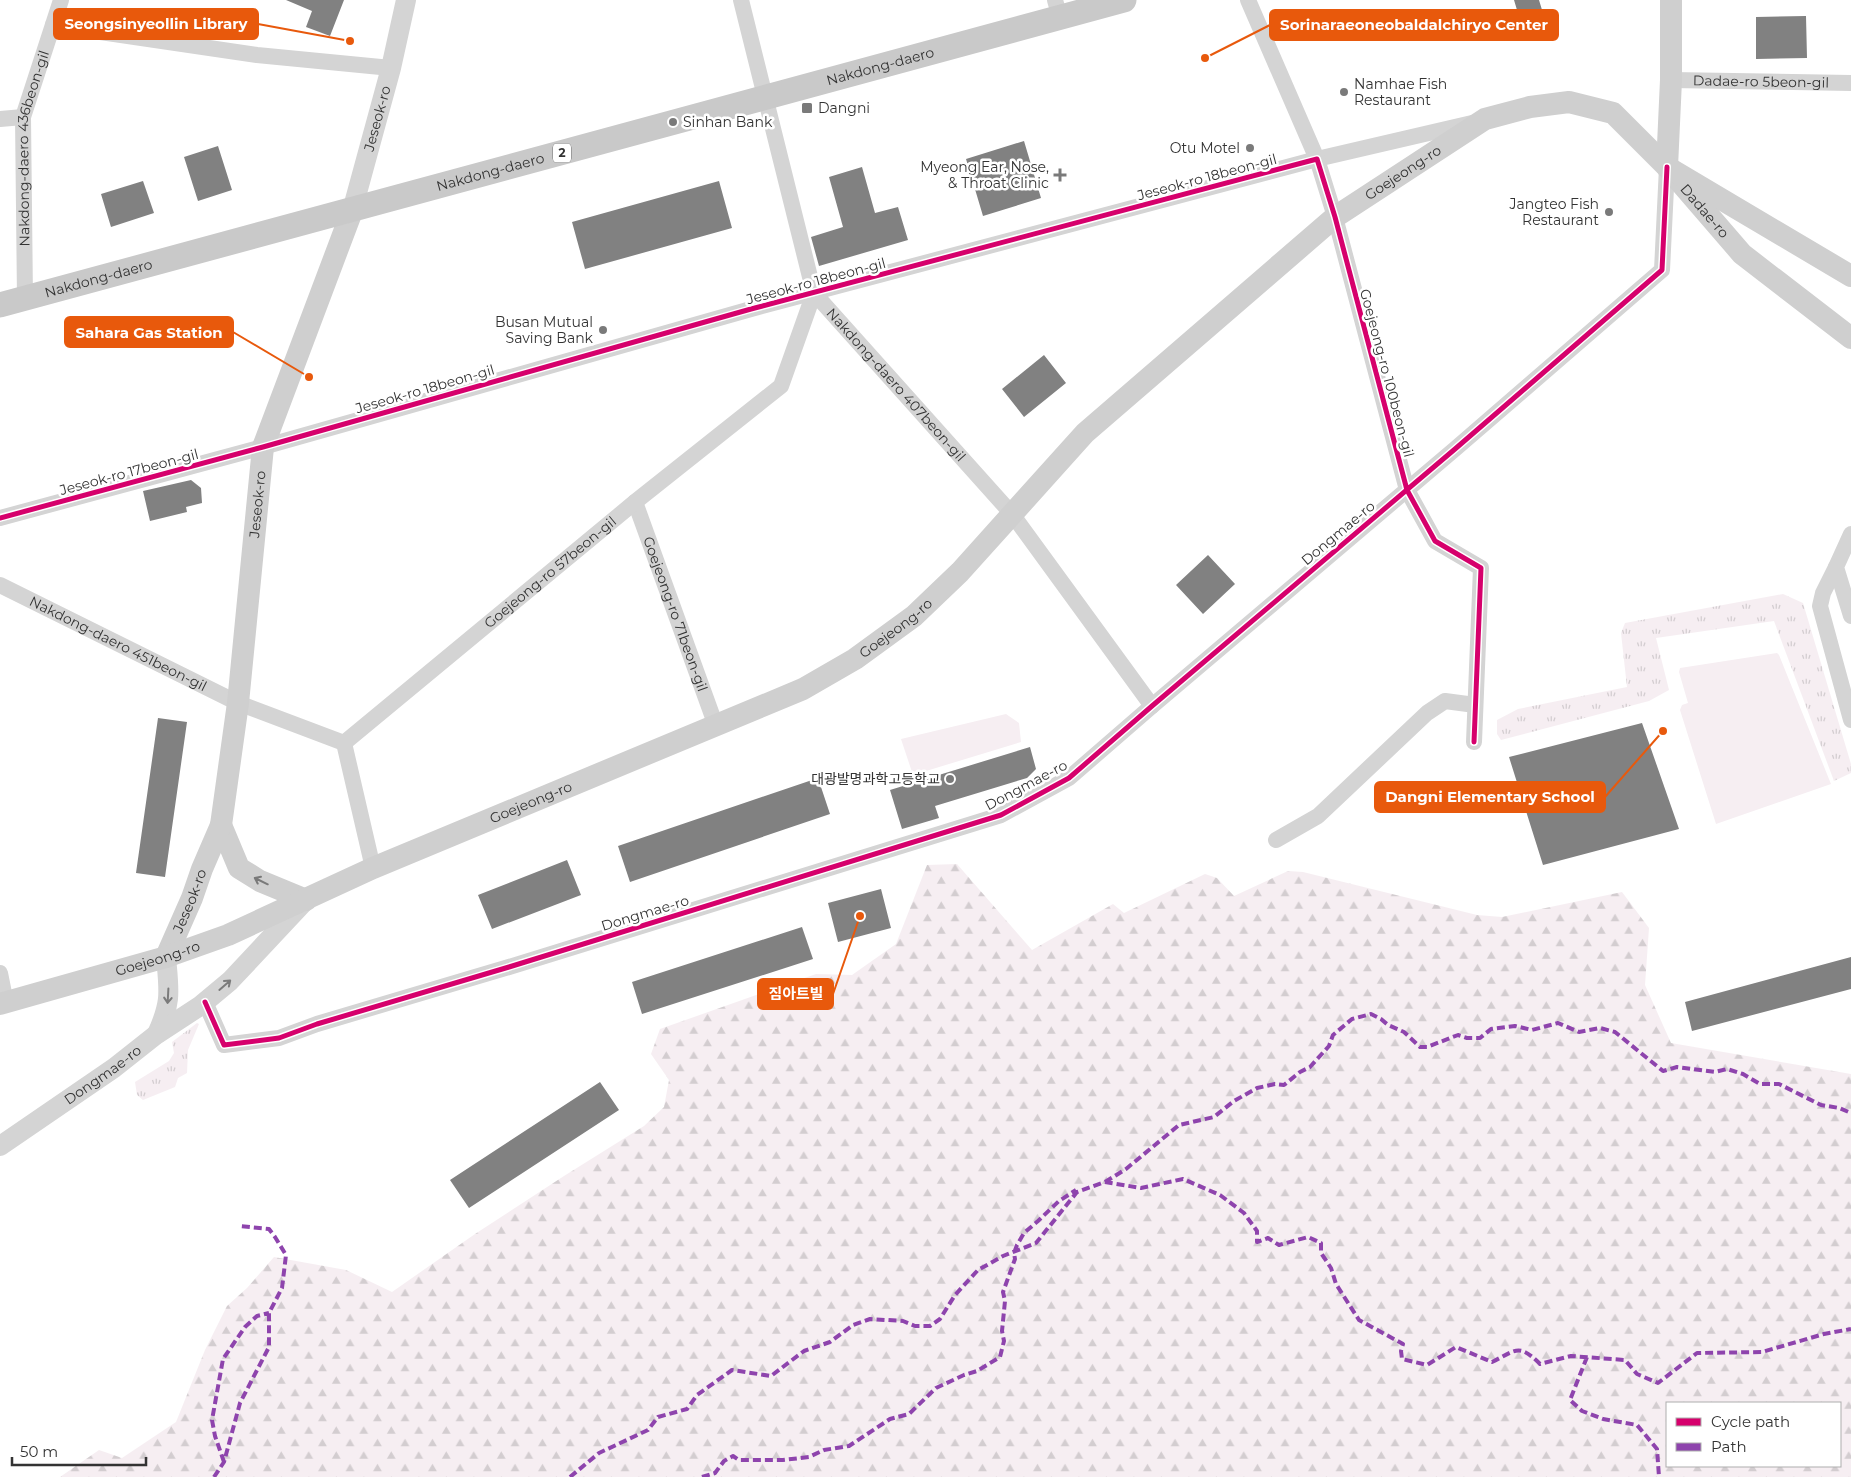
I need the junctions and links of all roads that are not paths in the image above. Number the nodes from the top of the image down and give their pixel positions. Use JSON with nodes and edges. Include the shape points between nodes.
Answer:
{"nodes":[{"id":1,"x":61,"y":0,"type":"edge"},
{"id":2,"x":406,"y":0,"type":"edge"},
{"id":3,"x":741,"y":0,"type":"edge"},
{"id":4,"x":1124,"y":0,"type":"edge"},
{"id":5,"x":1248,"y":0,"type":"edge"},
{"id":6,"x":1671,"y":0,"type":"edge"},
{"id":7,"x":1058,"y":9,"type":"edge"},
{"id":8,"x":53,"y":25,"type":"junction"},
{"id":9,"x":391,"y":68,"type":"junction"},
{"id":10,"x":1671,"y":80,"type":"junction"},
{"id":11,"x":1851,"y":83,"type":"edge"},
{"id":12,"x":766,"y":98,"type":"junction"},
{"id":13,"x":24,"y":117,"type":"junction"},
{"id":14,"x":0,"y":119,"type":"edge"},
{"id":15,"x":1485,"y":120,"type":"junction"},
{"id":16,"x":1317,"y":159,"type":"junction"},
{"id":17,"x":1667,"y":167,"type":"junction"},
{"id":18,"x":352,"y":210,"type":"junction"},
{"id":19,"x":1335,"y":217,"type":"junction"},
{"id":20,"x":1851,"y":276,"type":"edge"},
{"id":21,"x":814,"y":293,"type":"junction"},
{"id":22,"x":25,"y":299,"type":"junction"},
{"id":23,"x":0,"y":305,"type":"edge"},
{"id":24,"x":1851,"y":338,"type":"edge"},
{"id":25,"x":263,"y":447,"type":"junction"},
{"id":26,"x":1406,"y":490,"type":"junction"},
{"id":27,"x":634,"y":502,"type":"junction"},
{"id":28,"x":1012,"y":514,"type":"junction"},
{"id":29,"x":0,"y":518,"type":"edge"},
{"id":30,"x":1851,"y":534,"type":"edge"},
{"id":31,"x":1836,"y":567,"type":"junction"},
{"id":32,"x":0,"y":585,"type":"edge"},
{"id":33,"x":1851,"y":616,"type":"edge"},
{"id":34,"x":238,"y":703,"type":"junction"},
{"id":35,"x":1475,"y":705,"type":"junction"},
{"id":36,"x":1152,"y":706,"type":"junction"},
{"id":37,"x":1851,"y":720,"type":"edge"},
{"id":38,"x":716,"y":726,"type":"junction"},
{"id":39,"x":1474,"y":742,"type":"dead end"},
{"id":40,"x":344,"y":743,"type":"junction"},
{"id":41,"x":221,"y":825,"type":"junction"},
{"id":42,"x":1276,"y":840,"type":"dead end"},
{"id":43,"x":373,"y":868,"type":"junction"},
{"id":44,"x":306,"y":900,"type":"junction"},
{"id":45,"x":166,"y":957,"type":"junction"},
{"id":46,"x":0,"y":973,"type":"edge"},
{"id":47,"x":205,"y":1002,"type":"junction"},
{"id":48,"x":3,"y":1003,"type":"edge"},
{"id":49,"x":157,"y":1034,"type":"junction"},
{"id":50,"x":0,"y":1146,"type":"edge"}],
"edges":[{"from":1,"to":8,"type":"street","name":"Nakdong-daero 436beon-gil"},
{"from":2,"to":9,"type":"street","name":"Jeseok-ro"},
{"from":3,"to":12,"type":"street","name":"Nakdong-daero 407beon-gil"},
{"from":4,"to":7,"type":"main road","name":"Nakdong-daero","number":"2"},
{"from":5,"to":16,"type":"street"},
{"from":6,"to":10,"type":"main road"},
{"from":7,"to":12,"type":"main road","name":"Nakdong-daero","number":"2"},
{"from":8,"to":9,"type":"street","via":[[257,55]]},
{"from":8,"to":13,"type":"street","name":"Nakdong-daero 436beon-gil"},
{"from":9,"to":18,"type":"street","name":"Jeseok-ro"},
{"from":10,"to":11,"type":"street","name":"Dadae-ro 5beon-gil"},
{"from":10,"to":17,"type":"main road"},
{"from":12,"to":18,"type":"main road","name":"Nakdong-daero","number":"2"},
{"from":12,"to":21,"type":"street","name":"Nakdong-daero 407beon-gil"},
{"from":13,"to":14,"type":"street"},
{"from":13,"to":22,"type":"street","name":"Nakdong-daero 436beon-gil"},
{"from":15,"to":16,"type":"street","name":"Jeseok-ro 18beon-gil"},
{"from":15,"to":17,"type":"main road","name":"Goejeong-ro","via":[[1530,107],[1570,102],[1614,113]]},
{"from":15,"to":19,"type":"main road","name":"Goejeong-ro"},
{"from":16,"to":19,"type":"street"},
{"from":16,"to":21,"type":"street","name":"Jeseok-ro 18beon-gil"},
{"from":17,"to":20,"type":"main road","name":"Goejeong-ro"},
{"from":17,"to":24,"type":"main road","name":"Dadae-ro","via":[[1742,254]]},
{"from":17,"to":26,"type":"street","name":"Dongmae-ro","via":[[1662,270]]},
{"from":18,"to":22,"type":"main road","name":"Nakdong-daero","number":"2"},
{"from":18,"to":25,"type":"main road","name":"Jeseok-ro"},
{"from":19,"to":26,"type":"street","name":"Goejeong-ro 100beon-gil"},
{"from":19,"to":28,"type":"main road","name":"Goejeong-ro","via":[[1085,433]]},
{"from":21,"to":25,"type":"street","name":"Jeseok-ro 18beon-gil"},
{"from":21,"to":27,"type":"street","name":"Goejeong-ro 57beon-gil","via":[[781,386]]},
{"from":21,"to":28,"type":"street","name":"Nakdong-daero 407beon-gil"},
{"from":22,"to":23,"type":"main road","name":"Nakdong-daero","number":"2"},
{"from":25,"to":29,"type":"street","name":"Jeseok-ro 17beon-gil"},
{"from":25,"to":34,"type":"main road","name":"Jeseok-ro"},
{"from":26,"to":35,"type":"street","name":"Goejeong-ro 100beon-gil","via":[[1435,541],[1481,568]]},
{"from":26,"to":36,"type":"street","name":"Dongmae-ro"},
{"from":27,"to":38,"type":"street","name":"Goejeong-ro 71beon-gil"},
{"from":27,"to":40,"type":"street","name":"Goejeong-ro 57beon-gil"},
{"from":28,"to":36,"type":"street"},
{"from":28,"to":38,"type":"main road","name":"Goejeong-ro","via":[[960,572],[914,616],[855,659],[803,688]]},
{"from":30,"to":31,"type":"street"},
{"from":31,"to":33,"type":"street"},
{"from":31,"to":37,"type":"street","via":[[1820,606]]},
{"from":32,"to":34,"type":"street","name":"Nakdong-daero 451beon-gil"},
{"from":34,"to":40,"type":"street","name":"Nakdong-daero 451beon-gil"},
{"from":34,"to":41,"type":"main road","name":"Jeseok-ro"},
{"from":35,"to":39,"type":"street","name":"Goejeong-ro 100beon-gil"},
{"from":35,"to":42,"type":"street","via":[[1445,701],[1427,713],[1318,816]]},
{"from":36,"to":47,"type":"street","name":"Dongmae-ro","via":[[1068,778],[992,818],[279,1038],[224,1046]]},
{"from":38,"to":43,"type":"main road","name":"Goejeong-ro"},
{"from":40,"to":43,"type":"street"},
{"from":44,"to":41,"type":"main road","one_way":true,"via":[[260,881],[239,868]]},
{"from":41,"to":45,"type":"main road","name":"Jeseok-ro"},
{"from":43,"to":44,"type":"main road","name":"Goejeong-ro"},
{"from":44,"to":45,"type":"main road","name":"Goejeong-ro","via":[[228,935]]},
{"from":47,"to":44,"type":"street","name":"Dongmae-ro","one_way":true,"via":[[230,981]]},
{"from":45,"to":48,"type":"main road","name":"Goejeong-ro"},
{"from":45,"to":49,"type":"street","one_way":true,"via":[[169,998]]},
{"from":46,"to":48,"type":"street"},
{"from":47,"to":49,"type":"street","name":"Dongmae-ro"},
{"from":49,"to":50,"type":"street","name":"Dongmae-ro","via":[[114,1068]]}]}
